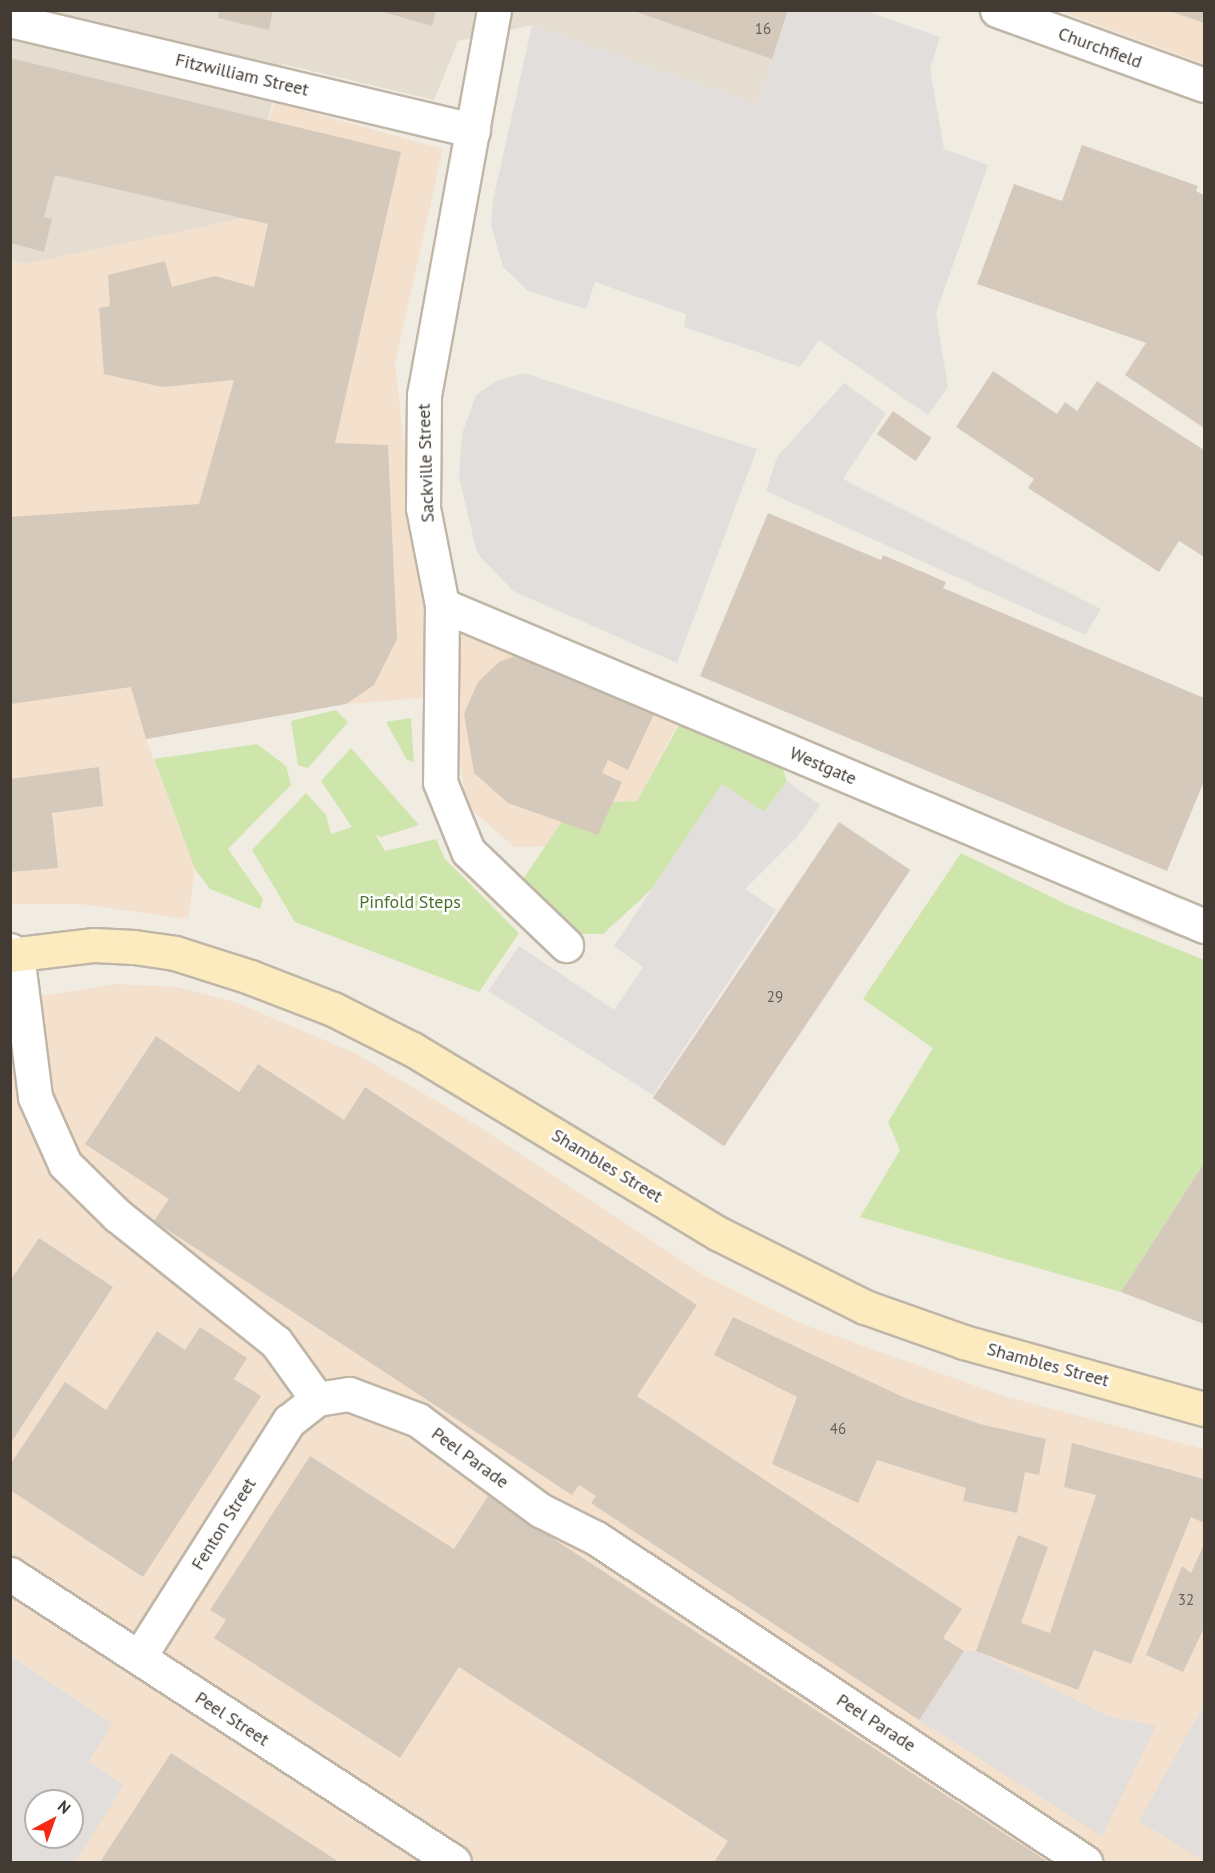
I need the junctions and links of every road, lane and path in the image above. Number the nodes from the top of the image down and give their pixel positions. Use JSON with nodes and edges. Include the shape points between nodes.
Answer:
{"nodes":[{"id":1,"x":494,"y":10,"type":"edge"},
{"id":2,"x":996,"y":10,"type":"edge"},
{"id":3,"x":10,"y":20,"type":"edge"},
{"id":4,"x":1204,"y":85,"type":"edge"},
{"id":5,"x":472,"y":130,"type":"junction"},
{"id":6,"x":442,"y":605,"type":"junction"},
{"id":7,"x":1204,"y":926,"type":"edge"},
{"id":8,"x":566,"y":945,"type":"dead end"},
{"id":9,"x":13,"y":953,"type":"edge"},
{"id":10,"x":316,"y":1399,"type":"junction"},
{"id":11,"x":1204,"y":1409,"type":"edge"},
{"id":12,"x":10,"y":1574,"type":"edge"},
{"id":13,"x":140,"y":1657,"type":"junction"},
{"id":14,"x":454,"y":1863,"type":"edge"},
{"id":15,"x":1085,"y":1863,"type":"edge"}],
"edges":[{"from":1,"to":5,"type":"street","name":"Sackville Street"},
{"from":2,"to":4,"type":"street","name":"Churchfield"},
{"from":3,"to":5,"type":"street","name":"Fitzwilliam Street"},
{"from":5,"to":6,"type":"street","name":"Sackville Street","via":[[424,395],[423,508]]},
{"from":6,"to":7,"type":"street","name":"Westgate"},
{"from":6,"to":8,"type":"street","name":"Sackville Street","via":[[440,782],[452,820],[468,851],[500,886]]},
{"from":9,"to":10,"type":"street","via":[[35,1097],[65,1164],[118,1216],[276,1342]]},
{"from":9,"to":11,"type":"street","name":"Shambles Street","via":[[94,945],[134,947],[175,953],[250,977],[333,1009],[412,1049],[719,1234],[866,1306],[964,1342]]},
{"from":10,"to":13,"type":"street","name":"Fenton Street","via":[[289,1421]]},
{"from":10,"to":15,"type":"street","name":"Peel Parade","via":[[349,1394],[387,1404],[418,1420],[540,1510],[596,1538]]},
{"from":12,"to":13,"type":"street","name":"Peel Street"},
{"from":13,"to":14,"type":"street","name":"Peel Street"}]}
